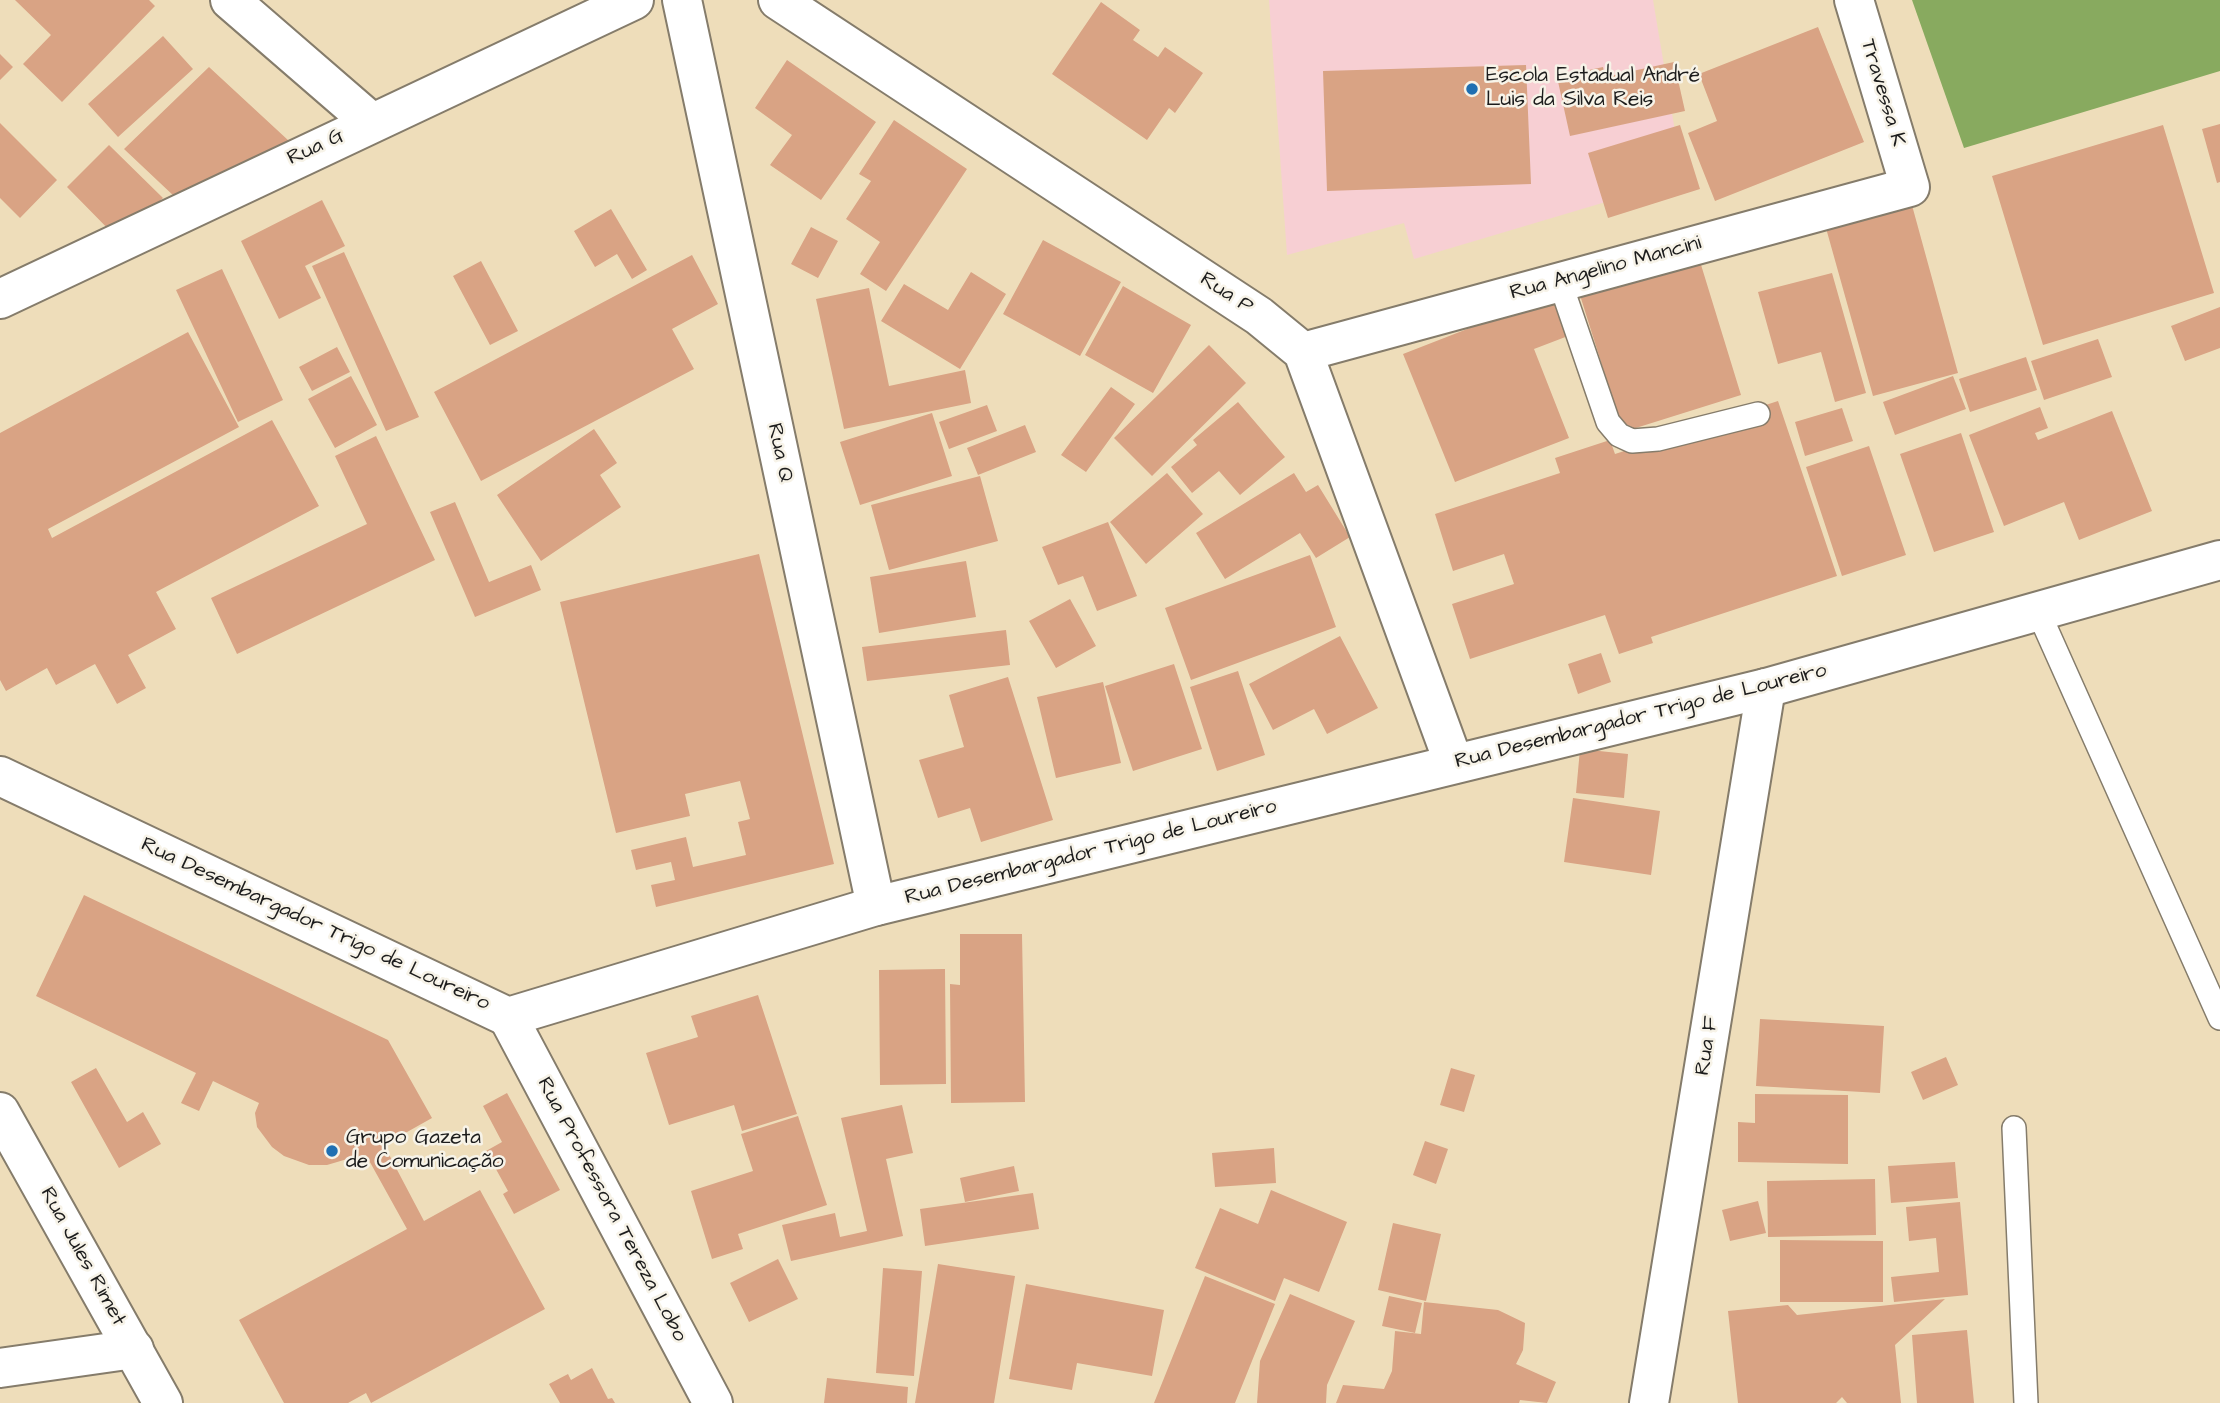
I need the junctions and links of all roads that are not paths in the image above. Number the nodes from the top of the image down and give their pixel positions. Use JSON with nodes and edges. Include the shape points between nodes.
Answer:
{"nodes":[{"id":1,"x":230,"y":0,"type":"edge"},
{"id":2,"x":634,"y":0,"type":"edge"},
{"id":3,"x":682,"y":0,"type":"edge"},
{"id":4,"x":778,"y":0,"type":"edge"},
{"id":5,"x":1854,"y":0,"type":"edge"},
{"id":6,"x":371,"y":122,"type":"junction"},
{"id":7,"x":1910,"y":187,"type":"joint"},
{"id":8,"x":1560,"y":282,"type":"junction"},
{"id":9,"x":0,"y":299,"type":"edge"},
{"id":10,"x":1303,"y":352,"type":"junction"},
{"id":11,"x":1758,"y":415,"type":"dead end"},
{"id":12,"x":2220,"y":560,"type":"edge"},
{"id":13,"x":2038,"y":611,"type":"junction"},
{"id":14,"x":1766,"y":688,"type":"junction"},
{"id":15,"x":1454,"y":764,"type":"junction"},
{"id":16,"x":0,"y":776,"type":"edge"},
{"id":17,"x":876,"y":906,"type":"junction"},
{"id":18,"x":508,"y":1017,"type":"junction"},
{"id":19,"x":2220,"y":1018,"type":"edge"},
{"id":20,"x":0,"y":1112,"type":"edge"},
{"id":21,"x":2014,"y":1128,"type":"dead end"},
{"id":22,"x":134,"y":1349,"type":"junction"},
{"id":23,"x":0,"y":1368,"type":"edge"},
{"id":24,"x":163,"y":1403,"type":"edge"},
{"id":25,"x":713,"y":1403,"type":"edge"},
{"id":26,"x":1649,"y":1403,"type":"edge"},
{"id":27,"x":2026,"y":1403,"type":"edge"}],
"edges":[{"from":1,"to":6,"type":"street"},
{"from":2,"to":6,"type":"street","name":"Rua G"},
{"from":3,"to":17,"type":"street","name":"Rua Q"},
{"from":4,"to":10,"type":"street","name":"Rua P","via":[[1259,316]]},
{"from":5,"to":7,"type":"street","name":"Travessa K"},
{"from":6,"to":9,"type":"street","name":"Rua G"},
{"from":7,"to":8,"type":"street","name":"Rua Angelino Mancini"},
{"from":8,"to":10,"type":"street","name":"Rua Angelino Mancini"},
{"from":8,"to":11,"type":"lane","via":[[1608,422],[1619,435],[1632,441],[1658,439]]},
{"from":10,"to":15,"type":"street"},
{"from":12,"to":13,"type":"street","name":"Rua Desembargador Trigo de Loureiro"},
{"from":13,"to":14,"type":"street","name":"Rua Desembargador Trigo de Loureiro"},
{"from":13,"to":19,"type":"lane"},
{"from":14,"to":15,"type":"street","name":"Rua Desembargador Trigo de Loureiro"},
{"from":14,"to":26,"type":"street","name":"Rua F"},
{"from":15,"to":17,"type":"street","name":"Rua Desembargador Trigo de Loureiro"},
{"from":16,"to":18,"type":"street","name":"Rua Desembargador Trigo de Loureiro"},
{"from":17,"to":18,"type":"street","name":"Rua Desembargador Trigo de Loureiro"},
{"from":18,"to":25,"type":"street","name":"Rua Professora Tereza Lobo"},
{"from":20,"to":22,"type":"street","name":"Rua Jules Rimet"},
{"from":21,"to":27,"type":"lane"},
{"from":22,"to":23,"type":"street"},
{"from":22,"to":24,"type":"street","name":"Rua Jules Rimet"}]}
